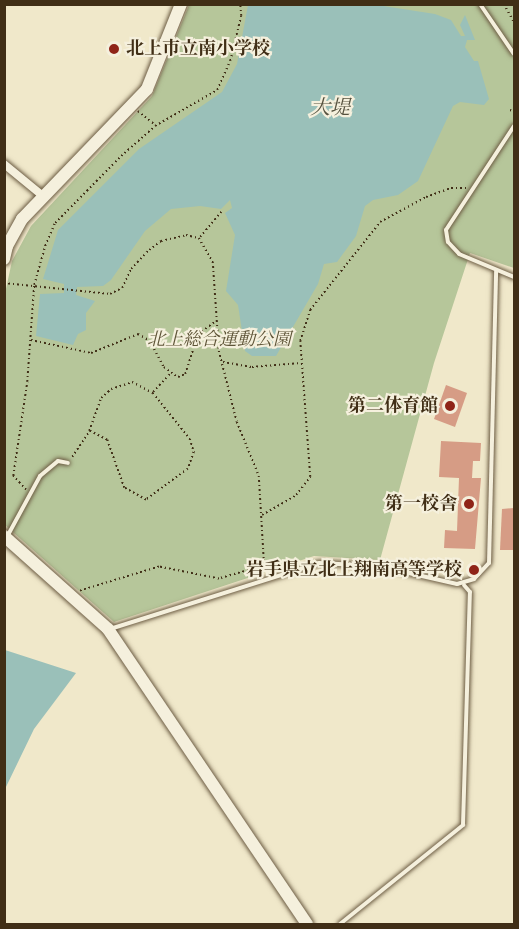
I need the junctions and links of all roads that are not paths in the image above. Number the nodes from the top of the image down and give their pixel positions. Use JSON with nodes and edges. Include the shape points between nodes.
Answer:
{"nodes":[{"id":1,"x":181,"y":4,"type":"edge"},
{"id":2,"x":480,"y":4,"type":"edge"},
{"id":3,"x":514,"y":54,"type":"edge"},
{"id":4,"x":514,"y":126,"type":"edge"},
{"id":5,"x":4,"y":164,"type":"edge"},
{"id":6,"x":43,"y":196,"type":"junction"},
{"id":7,"x":4,"y":259,"type":"edge"},
{"id":8,"x":496,"y":271,"type":"junction"},
{"id":9,"x":514,"y":277,"type":"edge"},
{"id":10,"x":68,"y":463,"type":"road end"},
{"id":11,"x":6,"y":537,"type":"edge"},
{"id":12,"x":464,"y":585,"type":"junction"},
{"id":13,"x":108,"y":629,"type":"junction"},
{"id":14,"x":307,"y":924,"type":"edge"},
{"id":15,"x":340,"y":924,"type":"edge"}],
"edges":[{"from":1,"to":6,"type":"street","via":[[152,80],[134,107]]},
{"from":2,"to":3,"type":"lane"},
{"from":4,"to":8,"type":"lane","via":[[446,230],[448,242],[459,254]]},
{"from":5,"to":6,"type":"street"},
{"from":6,"to":7,"type":"street","via":[[22,219]]},
{"from":8,"to":9,"type":"lane"},
{"from":8,"to":12,"type":"lane","via":[[489,563]]},
{"from":10,"to":11,"type":"lane","via":[[58,461],[48,468]]},
{"from":11,"to":13,"type":"street"},
{"from":12,"to":13,"type":"lane","via":[[378,566],[319,563]]},
{"from":12,"to":15,"type":"lane","via":[[470,592],[463,825]]},
{"from":13,"to":14,"type":"street"}]}
